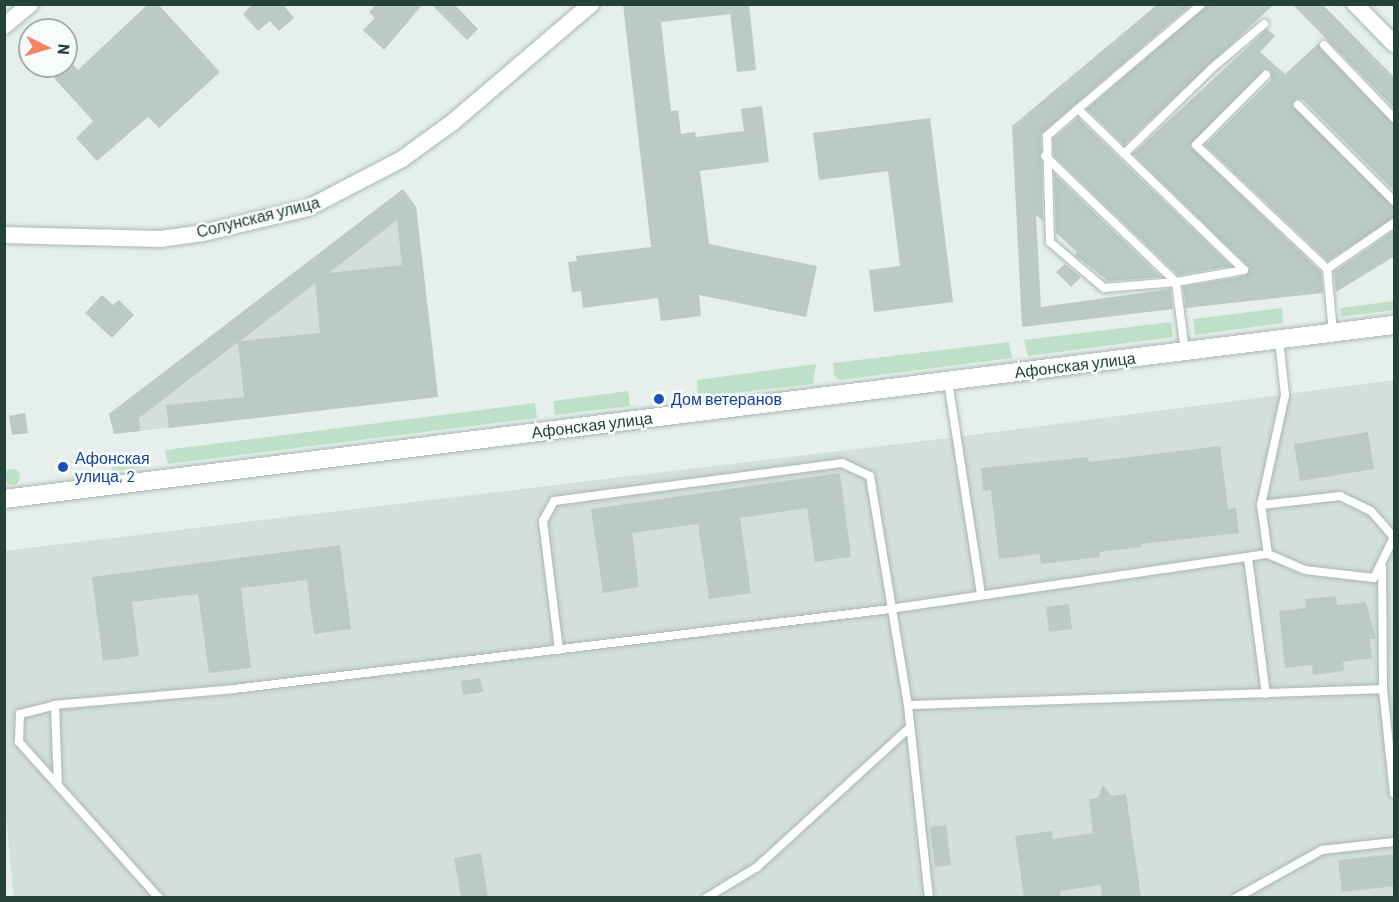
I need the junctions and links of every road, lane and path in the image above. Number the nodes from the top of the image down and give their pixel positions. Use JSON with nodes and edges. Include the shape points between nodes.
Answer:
{"nodes":[{"id":1,"x":30,"y":4,"type":"edge"},
{"id":2,"x":591,"y":4,"type":"edge"},
{"id":3,"x":1202,"y":4,"type":"edge"},
{"id":4,"x":1355,"y":4,"type":"edge"},
{"id":5,"x":1264,"y":24,"type":"dead end"},
{"id":6,"x":4,"y":26,"type":"edge"},
{"id":7,"x":1395,"y":44,"type":"edge"},
{"id":8,"x":1323,"y":45,"type":"dead end"},
{"id":9,"x":1266,"y":75,"type":"dead end"},
{"id":10,"x":1298,"y":105,"type":"dead end"},
{"id":11,"x":1078,"y":109,"type":"junction"},
{"id":12,"x":1395,"y":118,"type":"edge"},
{"id":13,"x":1124,"y":154,"type":"junction"},
{"id":14,"x":1045,"y":156,"type":"junction"},
{"id":15,"x":1395,"y":201,"type":"edge"},
{"id":16,"x":1395,"y":224,"type":"edge"},
{"id":17,"x":4,"y":236,"type":"edge"},
{"id":18,"x":1327,"y":269,"type":"junction"},
{"id":19,"x":1176,"y":282,"type":"junction"},
{"id":20,"x":1395,"y":325,"type":"edge"},
{"id":21,"x":1333,"y":333,"type":"junction"},
{"id":22,"x":1279,"y":339,"type":"junction"},
{"id":23,"x":1185,"y":351,"type":"junction"},
{"id":24,"x":948,"y":381,"type":"junction"},
{"id":25,"x":4,"y":499,"type":"edge"},
{"id":26,"x":1261,"y":505,"type":"junction"},
{"id":27,"x":1394,"y":537,"type":"edge"},
{"id":28,"x":1268,"y":554,"type":"junction"},
{"id":29,"x":1248,"y":558,"type":"junction"},
{"id":30,"x":1382,"y":567,"type":"junction"},
{"id":31,"x":981,"y":594,"type":"junction"},
{"id":32,"x":890,"y":609,"type":"junction"},
{"id":33,"x":559,"y":650,"type":"junction"},
{"id":34,"x":1383,"y":689,"type":"junction"},
{"id":35,"x":1266,"y":694,"type":"junction"},
{"id":36,"x":55,"y":705,"type":"junction"},
{"id":37,"x":908,"y":705,"type":"junction"},
{"id":38,"x":1390,"y":715,"type":"edge"},
{"id":39,"x":909,"y":728,"type":"junction"},
{"id":40,"x":58,"y":785,"type":"junction"},
{"id":41,"x":1395,"y":793,"type":"edge"},
{"id":42,"x":1395,"y":842,"type":"edge"},
{"id":43,"x":159,"y":897,"type":"edge"},
{"id":44,"x":706,"y":897,"type":"edge"},
{"id":45,"x":929,"y":897,"type":"edge"},
{"id":46,"x":1236,"y":897,"type":"edge"}],
"edges":[{"from":1,"to":6,"type":"street"},
{"from":2,"to":17,"type":"street","name":"Солунская улица","via":[[428,141],[350,190],[308,208],[160,239]]},
{"from":3,"to":11,"type":"lane"},
{"from":4,"to":7,"type":"street"},
{"from":5,"to":13,"type":"lane","via":[[1211,69]]},
{"from":8,"to":12,"type":"lane"},
{"from":9,"to":18,"type":"lane","via":[[1196,145]]},
{"from":10,"to":15,"type":"lane"},
{"from":11,"to":13,"type":"lane"},
{"from":11,"to":14,"type":"lane","via":[[1047,136]]},
{"from":13,"to":19,"type":"lane","via":[[1244,270]]},
{"from":14,"to":19,"type":"lane"},
{"from":14,"to":19,"type":"lane","via":[[1050,242],[1104,288]]},
{"from":16,"to":18,"type":"lane"},
{"from":18,"to":21,"type":"lane"},
{"from":19,"to":23,"type":"lane"},
{"from":20,"to":21,"type":"street","name":"Афонская улица"},
{"from":21,"to":22,"type":"street","name":"Афонская улица"},
{"from":22,"to":23,"type":"street","name":"Афонская улица"},
{"from":22,"to":26,"type":"lane","via":[[1285,395]]},
{"from":23,"to":24,"type":"street","name":"Афонская улица"},
{"from":24,"to":25,"type":"street","name":"Афонская улица"},
{"from":24,"to":31,"type":"lane"},
{"from":26,"to":27,"type":"lane","via":[[1340,496],[1371,511]]},
{"from":26,"to":28,"type":"lane"},
{"from":27,"to":30,"type":"lane"},
{"from":28,"to":29,"type":"lane"},
{"from":28,"to":30,"type":"lane","via":[[1305,570],[1363,577],[1374,578]]},
{"from":29,"to":31,"type":"lane"},
{"from":29,"to":35,"type":"lane"},
{"from":30,"to":34,"type":"lane"},
{"from":31,"to":32,"type":"lane"},
{"from":32,"to":33,"type":"lane"},
{"from":32,"to":33,"type":"lane","via":[[870,476],[842,464],[554,501],[543,521]]},
{"from":32,"to":37,"type":"lane"},
{"from":33,"to":36,"type":"lane","via":[[246,688]]},
{"from":34,"to":35,"type":"lane"},
{"from":34,"to":38,"type":"lane"},
{"from":35,"to":37,"type":"lane"},
{"from":36,"to":40,"type":"lane"},
{"from":36,"to":40,"type":"lane","via":[[20,714],[18,726],[19,742]]},
{"from":37,"to":39,"type":"lane"},
{"from":38,"to":41,"type":"lane"},
{"from":39,"to":44,"type":"lane","via":[[757,867]]},
{"from":39,"to":45,"type":"lane"},
{"from":40,"to":43,"type":"lane"},
{"from":42,"to":46,"type":"lane","via":[[1322,850]]}]}
